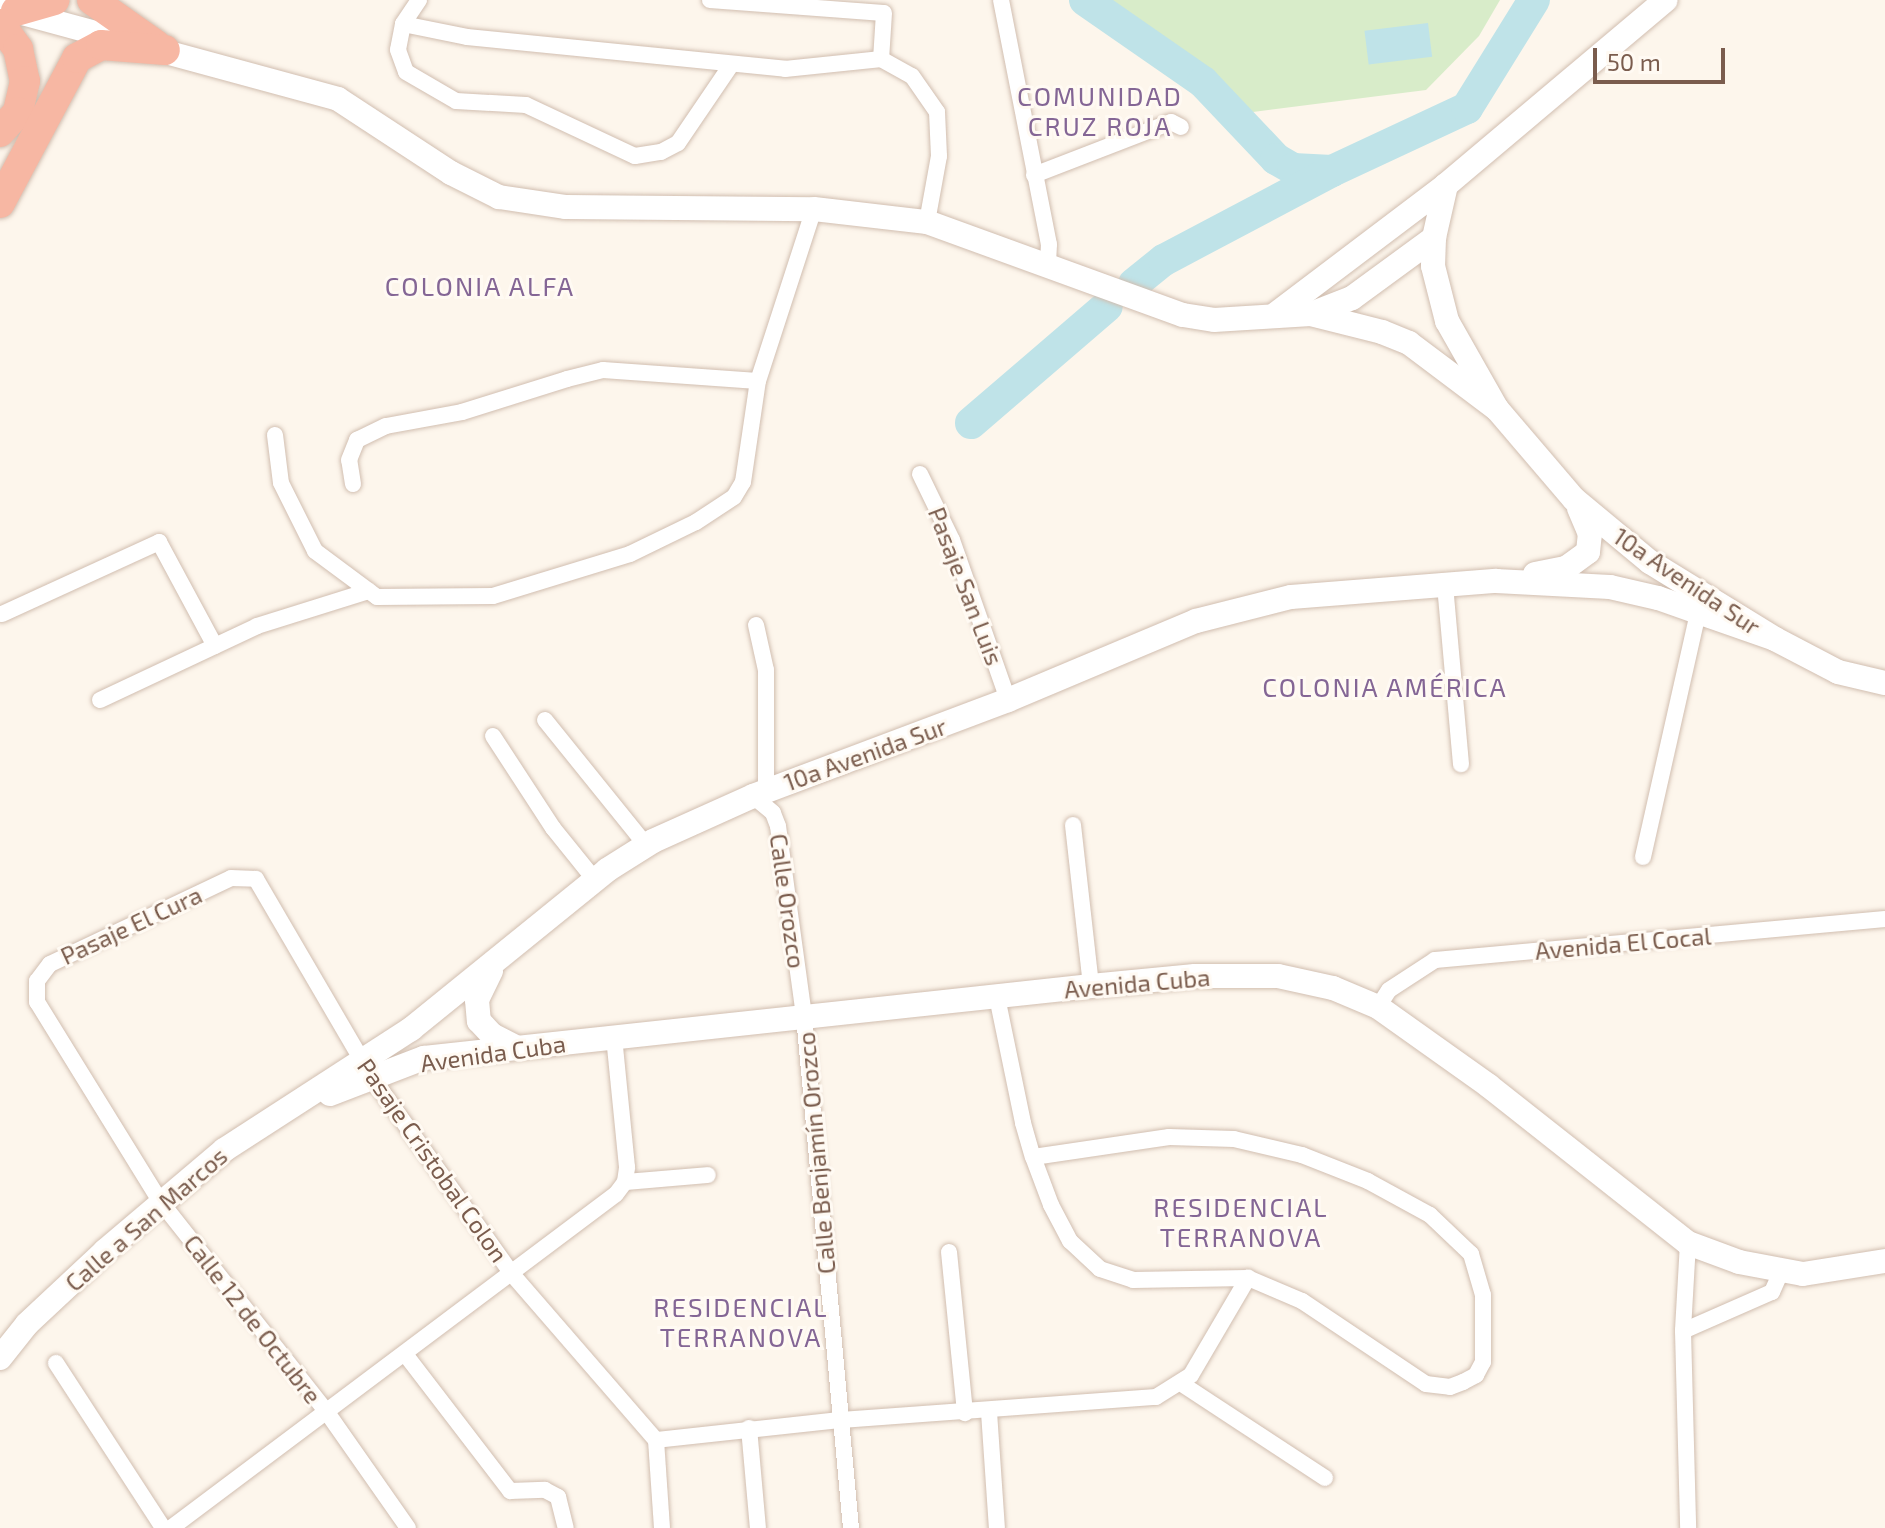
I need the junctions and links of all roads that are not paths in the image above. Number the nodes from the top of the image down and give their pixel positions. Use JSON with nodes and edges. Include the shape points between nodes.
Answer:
{"nodes":[{"id":1,"x":54,"y":0,"type":"edge"},
{"id":2,"x":92,"y":0,"type":"edge"},
{"id":3,"x":419,"y":0,"type":"edge"},
{"id":4,"x":710,"y":0,"type":"edge"},
{"id":5,"x":1001,"y":0,"type":"edge"},
{"id":6,"x":1666,"y":0,"type":"edge"},
{"id":7,"x":5,"y":14,"type":"edge"},
{"id":8,"x":403,"y":24,"type":"junction"},
{"id":9,"x":165,"y":50,"type":"junction"},
{"id":10,"x":881,"y":59,"type":"junction"},
{"id":11,"x":731,"y":65,"type":"junction"},
{"id":12,"x":1181,"y":127,"type":"dead end"},
{"id":13,"x":0,"y":132,"type":"edge"},
{"id":14,"x":1034,"y":175,"type":"junction"},
{"id":15,"x":1446,"y":185,"type":"junction"},
{"id":16,"x":0,"y":203,"type":"edge"},
{"id":17,"x":814,"y":209,"type":"junction"},
{"id":18,"x":1412,"y":210,"type":"junction"},
{"id":19,"x":927,"y":222,"type":"junction"},
{"id":20,"x":1434,"y":238,"type":"junction"},
{"id":21,"x":1048,"y":263,"type":"junction"},
{"id":22,"x":1277,"y":313,"type":"junction"},
{"id":23,"x":1311,"y":314,"type":"junction"},
{"id":24,"x":758,"y":381,"type":"junction"},
{"id":25,"x":1497,"y":409,"type":"junction"},
{"id":26,"x":275,"y":435,"type":"dead end"},
{"id":27,"x":920,"y":474,"type":"dead end"},
{"id":28,"x":353,"y":484,"type":"dead end"},
{"id":29,"x":1574,"y":499,"type":"junction"},
{"id":30,"x":1496,"y":581,"type":"junction"},
{"id":31,"x":1445,"y":585,"type":"junction"},
{"id":32,"x":369,"y":591,"type":"junction"},
{"id":33,"x":1698,"y":612,"type":"junction"},
{"id":34,"x":2,"y":614,"type":"edge"},
{"id":35,"x":756,"y":625,"type":"dead end"},
{"id":36,"x":1775,"y":639,"type":"junction"},
{"id":37,"x":215,"y":646,"type":"junction"},
{"id":38,"x":1885,"y":683,"type":"edge"},
{"id":39,"x":100,"y":700,"type":"dead end"},
{"id":40,"x":1008,"y":700,"type":"junction"},
{"id":41,"x":545,"y":720,"type":"dead end"},
{"id":42,"x":493,"y":736,"type":"dead end"},
{"id":43,"x":1461,"y":764,"type":"dead end"},
{"id":44,"x":760,"y":794,"type":"junction"},
{"id":45,"x":1073,"y":825,"type":"dead end"},
{"id":46,"x":646,"y":845,"type":"junction"},
{"id":47,"x":1643,"y":857,"type":"dead end"},
{"id":48,"x":231,"y":878,"type":"joint"},
{"id":49,"x":595,"y":880,"type":"junction"},
{"id":50,"x":1885,"y":919,"type":"edge"},
{"id":51,"x":494,"y":965,"type":"junction"},
{"id":52,"x":37,"y":981,"type":"joint"},
{"id":53,"x":1091,"y":986,"type":"junction"},
{"id":54,"x":997,"y":997,"type":"junction"},
{"id":55,"x":1378,"y":1007,"type":"junction"},
{"id":56,"x":804,"y":1016,"type":"junction"},
{"id":57,"x":614,"y":1037,"type":"junction"},
{"id":58,"x":518,"y":1048,"type":"junction"},
{"id":59,"x":368,"y":1070,"type":"junction"},
{"id":60,"x":308,"y":1099,"type":"joint"},
{"id":61,"x":1033,"y":1157,"type":"junction"},
{"id":62,"x":708,"y":1175,"type":"dead end"},
{"id":63,"x":625,"y":1182,"type":"junction"},
{"id":64,"x":160,"y":1201,"type":"junction"},
{"id":65,"x":1688,"y":1243,"type":"junction"},
{"id":66,"x":949,"y":1252,"type":"dead end"},
{"id":67,"x":1885,"y":1261,"type":"edge"},
{"id":68,"x":1782,"y":1270,"type":"junction"},
{"id":69,"x":512,"y":1274,"type":"junction"},
{"id":70,"x":1248,"y":1278,"type":"junction"},
{"id":71,"x":1683,"y":1331,"type":"junction"},
{"id":72,"x":2,"y":1351,"type":"edge"},
{"id":73,"x":405,"y":1354,"type":"junction"},
{"id":74,"x":56,"y":1363,"type":"dead end"},
{"id":75,"x":1182,"y":1384,"type":"junction"},
{"id":76,"x":326,"y":1411,"type":"junction"},
{"id":77,"x":989,"y":1412,"type":"junction"},
{"id":78,"x":965,"y":1413,"type":"junction"},
{"id":79,"x":841,"y":1420,"type":"junction"},
{"id":80,"x":749,"y":1428,"type":"junction"},
{"id":81,"x":656,"y":1440,"type":"junction"},
{"id":82,"x":1325,"y":1478,"type":"dead end"},
{"id":83,"x":163,"y":1528,"type":"edge"},
{"id":84,"x":171,"y":1528,"type":"edge"},
{"id":85,"x":408,"y":1528,"type":"edge"},
{"id":86,"x":566,"y":1528,"type":"edge"},
{"id":87,"x":662,"y":1528,"type":"edge"},
{"id":88,"x":758,"y":1528,"type":"edge"},
{"id":89,"x":851,"y":1528,"type":"edge"},
{"id":90,"x":997,"y":1528,"type":"edge"},
{"id":91,"x":1688,"y":1528,"type":"edge"}],
"edges":[{"from":1,"to":7,"type":"highway"},
{"from":2,"to":9,"type":"highway"},
{"from":3,"to":8,"type":"street"},
{"from":4,"to":10,"type":"street","via":[[884,13]]},
{"from":5,"to":14,"type":"street"},
{"from":6,"to":15,"type":"main road"},
{"from":7,"to":9,"type":"main road"},
{"from":7,"to":13,"type":"highway","via":[[25,81],[18,112]]},
{"from":8,"to":11,"type":"street","via":[[467,37]]},
{"from":8,"to":11,"type":"street","via":[[398,50],[406,72],[456,101],[526,105],[635,156],[678,143]]},
{"from":9,"to":16,"type":"highway","via":[[101,45],[77,58]]},
{"from":9,"to":17,"type":"main road","via":[[338,99],[451,173],[499,197],[566,207]]},
{"from":10,"to":11,"type":"street","via":[[785,69]]},
{"from":10,"to":19,"type":"street","via":[[912,76],[937,112],[939,156]]},
{"from":12,"to":14,"type":"street","via":[[1171,122]]},
{"from":14,"to":21,"type":"street"},
{"from":15,"to":18,"type":"main road"},
{"from":15,"to":20,"type":"main road"},
{"from":17,"to":19,"type":"main road"},
{"from":17,"to":24,"type":"street"},
{"from":18,"to":20,"type":"main road"},
{"from":18,"to":22,"type":"main road"},
{"from":19,"to":21,"type":"main road"},
{"from":20,"to":23,"type":"main road","via":[[1352,298]]},
{"from":20,"to":25,"type":"main road","via":[[1433,266],[1447,321]]},
{"from":21,"to":22,"type":"main road","via":[[1183,315],[1214,320]]},
{"from":22,"to":23,"type":"main road"},
{"from":23,"to":25,"type":"main road","via":[[1409,343]]},
{"from":24,"to":28,"type":"street","via":[[603,370],[462,412],[386,426],[357,440],[349,460]]},
{"from":24,"to":32,"type":"street","via":[[743,482],[734,497],[696,522],[630,554],[528,589],[431,598],[377,597]]},
{"from":25,"to":29,"type":"main road"},
{"from":26,"to":32,"type":"street","via":[[281,483],[315,551]]},
{"from":27,"to":40,"type":"street","name":"Pasaje San Luis","via":[[957,552]]},
{"from":29,"to":30,"type":"main road","name":"10a Avenida Sur","via":[[1590,534],[1583,559],[1566,568]]},
{"from":29,"to":36,"type":"main road","name":"10a Avenida Sur","via":[[1650,562]]},
{"from":30,"to":31,"type":"main road","name":"10a Avenida Sur"},
{"from":30,"to":33,"type":"main road","name":"10a Avenida Sur","via":[[1610,587]]},
{"from":31,"to":40,"type":"main road","name":"10a Avenida Sur","via":[[1322,593],[1229,609]]},
{"from":31,"to":43,"type":"street"},
{"from":32,"to":37,"type":"street","via":[[257,626]]},
{"from":33,"to":36,"type":"main road","name":"10a Avenida Sur"},
{"from":33,"to":47,"type":"street"},
{"from":34,"to":37,"type":"street","via":[[159,542]]},
{"from":35,"to":44,"type":"street","via":[[766,670]]},
{"from":36,"to":38,"type":"main road","name":"10a Avenida Sur","via":[[1838,672]]},
{"from":37,"to":39,"type":"street"},
{"from":40,"to":44,"type":"main road","name":"10a Avenida Sur"},
{"from":41,"to":46,"type":"street"},
{"from":42,"to":49,"type":"street","via":[[553,828]]},
{"from":44,"to":46,"type":"main road","name":"10a Avenida Sur"},
{"from":44,"to":56,"type":"street","name":"Calle Orozco","via":[[778,826]]},
{"from":45,"to":53,"type":"street"},
{"from":46,"to":49,"type":"main road","name":"10a Avenida Sur"},
{"from":48,"to":52,"type":"street","name":"Pasaje El Cura","via":[[50,964]]},
{"from":48,"to":59,"type":"street","name":"Pasaje Cristobal Colon","via":[[256,879]]},
{"from":49,"to":51,"type":"main road","name":"10a Avenida Sur"},
{"from":50,"to":55,"type":"street","name":"Avenida El Cocal","via":[[1435,960],[1389,990]]},
{"from":51,"to":58,"type":"main road","via":[[477,1000],[479,1021],[492,1035]]},
{"from":51,"to":59,"type":"main road","name":"10a Avenida Sur"},
{"from":52,"to":64,"type":"street","name":"Calle 12 de Octubre","via":[[37,1002]]},
{"from":53,"to":54,"type":"main road","name":"Avenida Cuba"},
{"from":53,"to":55,"type":"main road","name":"Avenida Cuba","via":[[1278,976],[1333,988]]},
{"from":54,"to":56,"type":"main road","name":"Avenida Cuba"},
{"from":54,"to":61,"type":"street"},
{"from":55,"to":65,"type":"main road","name":"Avenida Cuba","via":[[1489,1086]]},
{"from":56,"to":57,"type":"main road","name":"Avenida Cuba"},
{"from":56,"to":79,"type":"street","name":"Calle Benjamín Orozco"},
{"from":57,"to":58,"type":"main road","name":"Avenida Cuba"},
{"from":57,"to":63,"type":"street"},
{"from":58,"to":59,"type":"main road","name":"Avenida Cuba"},
{"from":59,"to":60,"type":"main road","name":"Avenida Cuba"},
{"from":59,"to":69,"type":"street","name":"Pasaje Cristobal Colon"},
{"from":60,"to":64,"type":"main road","name":"Calle a San Marcos","via":[[224,1150]]},
{"from":61,"to":70,"type":"street","via":[[1070,1241],[1100,1269],[1133,1280]]},
{"from":61,"to":70,"type":"street","via":[[1169,1137],[1234,1139],[1302,1155],[1368,1181],[1430,1215],[1471,1254],[1483,1295],[1483,1362],[1476,1375],[1463,1382],[1450,1387],[1426,1384],[1302,1301]]},
{"from":62,"to":63,"type":"street"},
{"from":63,"to":69,"type":"street"},
{"from":64,"to":72,"type":"main road","name":"Calle a San Marcos"},
{"from":64,"to":76,"type":"street","name":"Calle 12 de Octubre"},
{"from":65,"to":68,"type":"main road","name":"Avenida Cuba"},
{"from":65,"to":71,"type":"street"},
{"from":66,"to":78,"type":"street"},
{"from":67,"to":68,"type":"main road","name":"Avenida Cuba","via":[[1803,1274]]},
{"from":68,"to":71,"type":"street","via":[[1772,1292]]},
{"from":69,"to":73,"type":"street"},
{"from":69,"to":81,"type":"street","name":"Pasaje Cristobal Colon"},
{"from":70,"to":75,"type":"street"},
{"from":71,"to":91,"type":"street"},
{"from":73,"to":76,"type":"street"},
{"from":73,"to":86,"type":"street","via":[[510,1491],[545,1490],[558,1497]]},
{"from":74,"to":83,"type":"street"},
{"from":75,"to":77,"type":"street","via":[[1156,1397]]},
{"from":75,"to":82,"type":"street"},
{"from":76,"to":84,"type":"street"},
{"from":76,"to":85,"type":"street","name":"Calle 12 de Octubre"},
{"from":77,"to":78,"type":"street"},
{"from":77,"to":90,"type":"street"},
{"from":78,"to":79,"type":"street"},
{"from":79,"to":80,"type":"street"},
{"from":79,"to":89,"type":"street","name":"Calle Benjamín Orozco"},
{"from":80,"to":81,"type":"street"},
{"from":80,"to":88,"type":"street"},
{"from":81,"to":87,"type":"street"}]}
